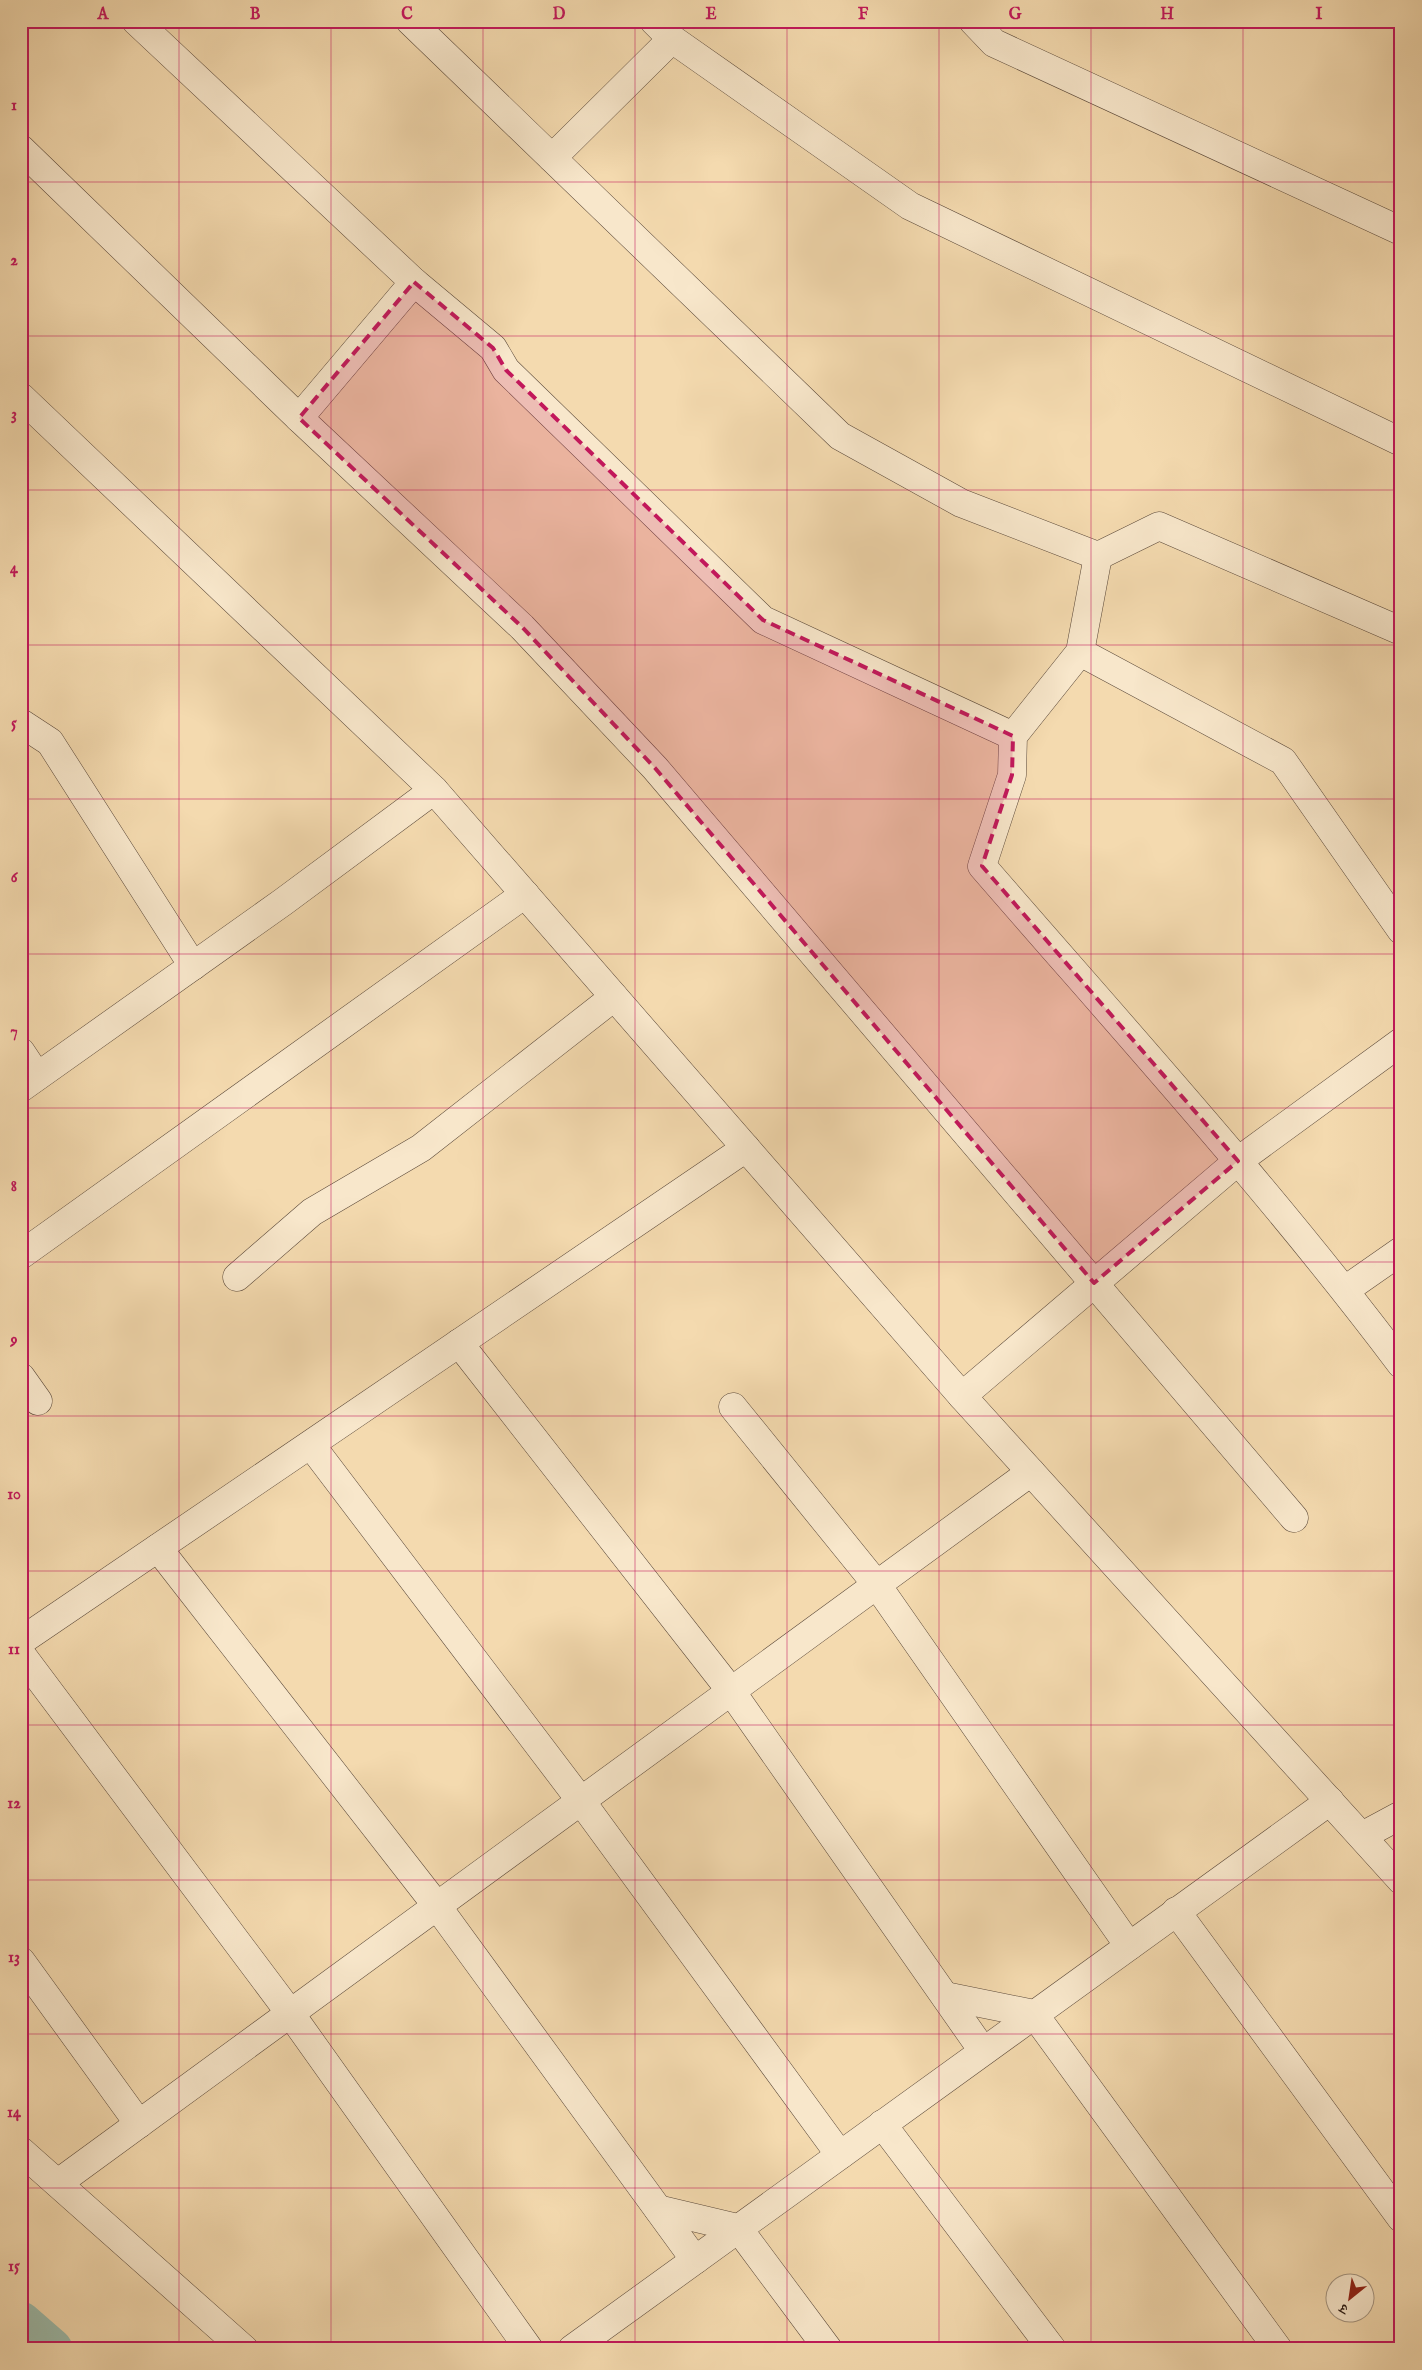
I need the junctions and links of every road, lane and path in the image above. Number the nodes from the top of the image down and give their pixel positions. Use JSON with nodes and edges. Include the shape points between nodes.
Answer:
{"nodes":[{"id":1,"x":136,"y":21,"type":"edge"},
{"id":2,"x":410,"y":21,"type":"edge"},
{"id":3,"x":973,"y":21,"type":"edge"},
{"id":4,"x":663,"y":30,"type":"edge"},
{"id":5,"x":21,"y":149,"type":"edge"},
{"id":6,"x":552,"y":158,"type":"junction"},
{"id":7,"x":1400,"y":230,"type":"edge"},
{"id":8,"x":414,"y":282,"type":"junction"},
{"id":9,"x":21,"y":397,"type":"edge"},
{"id":10,"x":300,"y":418,"type":"junction"},
{"id":11,"x":1401,"y":442,"type":"edge"},
{"id":12,"x":1098,"y":556,"type":"junction"},
{"id":13,"x":1401,"y":632,"type":"edge"},
{"id":14,"x":1080,"y":652,"type":"junction"},
{"id":15,"x":21,"y":723,"type":"edge"},
{"id":16,"x":1013,"y":736,"type":"junction"},
{"id":17,"x":434,"y":790,"type":"junction"},
{"id":18,"x":525,"y":894,"type":"junction"},
{"id":19,"x":1401,"y":930,"type":"edge"},
{"id":20,"x":193,"y":966,"type":"junction"},
{"id":21,"x":614,"y":997,"type":"junction"},
{"id":22,"x":1401,"y":1042,"type":"edge"},
{"id":23,"x":21,"y":1052,"type":"edge"},
{"id":24,"x":29,"y":1082,"type":"edge"},
{"id":25,"x":746,"y":1148,"type":"junction"},
{"id":26,"x":1238,"y":1161,"type":"junction"},
{"id":27,"x":1401,"y":1251,"type":"edge"},
{"id":28,"x":21,"y":1255,"type":"edge"},
{"id":29,"x":237,"y":1277,"type":"dead end"},
{"id":30,"x":1094,"y":1283,"type":"junction"},
{"id":31,"x":1345,"y":1290,"type":"junction"},
{"id":32,"x":459,"y":1343,"type":"junction"},
{"id":33,"x":1401,"y":1364,"type":"edge"},
{"id":34,"x":21,"y":1377,"type":"edge"},
{"id":35,"x":962,"y":1396,"type":"junction"},
{"id":36,"x":38,"y":1401,"type":"dead end"},
{"id":37,"x":733,"y":1407,"type":"dead end"},
{"id":38,"x":311,"y":1444,"type":"junction"},
{"id":39,"x":1031,"y":1472,"type":"junction"},
{"id":40,"x":1294,"y":1518,"type":"dead end"},
{"id":41,"x":158,"y":1548,"type":"junction"},
{"id":42,"x":876,"y":1585,"type":"junction"},
{"id":43,"x":21,"y":1642,"type":"edge"},
{"id":44,"x":21,"y":1654,"type":"edge"},
{"id":45,"x":731,"y":1691,"type":"junction"},
{"id":46,"x":581,"y":1801,"type":"junction"},
{"id":47,"x":1330,"y":1801,"type":"junction"},
{"id":48,"x":1401,"y":1815,"type":"edge"},
{"id":49,"x":1362,"y":1836,"type":"junction"},
{"id":50,"x":1401,"y":1880,"type":"edge"},
{"id":51,"x":437,"y":1906,"type":"junction"},
{"id":52,"x":1176,"y":1912,"type":"junction"},
{"id":53,"x":1129,"y":1946,"type":"junction"},
{"id":54,"x":21,"y":1961,"type":"edge"},
{"id":55,"x":945,"y":1996,"type":"junction"},
{"id":56,"x":290,"y":2014,"type":"junction"},
{"id":57,"x":1034,"y":2014,"type":"junction"},
{"id":58,"x":983,"y":2051,"type":"junction"},
{"id":59,"x":139,"y":2124,"type":"junction"},
{"id":60,"x":882,"y":2124,"type":"junction"},
{"id":61,"x":21,"y":2151,"type":"edge"},
{"id":62,"x":840,"y":2155,"type":"junction"},
{"id":63,"x":58,"y":2183,"type":"junction"},
{"id":64,"x":658,"y":2209,"type":"junction"},
{"id":65,"x":1401,"y":2218,"type":"edge"},
{"id":66,"x":738,"y":2228,"type":"junction"},
{"id":67,"x":695,"y":2260,"type":"junction"},
{"id":68,"x":244,"y":2349,"type":"edge"},
{"id":69,"x":529,"y":2349,"type":"edge"},
{"id":70,"x":572,"y":2349,"type":"edge"},
{"id":71,"x":828,"y":2349,"type":"edge"},
{"id":72,"x":1052,"y":2349,"type":"edge"},
{"id":73,"x":1278,"y":2349,"type":"edge"}],
"edges":[{"from":1,"to":8,"type":"street"},
{"from":2,"to":6,"type":"street"},
{"from":3,"to":7,"type":"street","via":[[994,43]]},
{"from":4,"to":6,"type":"street"},
{"from":4,"to":11,"type":"street","via":[[910,206]]},
{"from":5,"to":10,"type":"street"},
{"from":6,"to":12,"type":"street","via":[[840,436],[961,503]]},
{"from":8,"to":10,"type":"street"},
{"from":8,"to":16,"type":"street","via":[[493,348],[506,370],[763,620]]},
{"from":9,"to":17,"type":"street"},
{"from":10,"to":30,"type":"street","via":[[522,627],[655,768]]},
{"from":12,"to":13,"type":"street","via":[[1159,526]]},
{"from":12,"to":14,"type":"street"},
{"from":14,"to":16,"type":"street"},
{"from":14,"to":19,"type":"street","via":[[1283,761]]},
{"from":15,"to":20,"type":"street","via":[[50,742]]},
{"from":16,"to":26,"type":"street","via":[[1012,775],[982,866]]},
{"from":17,"to":18,"type":"street"},
{"from":17,"to":20,"type":"street"},
{"from":18,"to":21,"type":"street"},
{"from":18,"to":28,"type":"street"},
{"from":20,"to":24,"type":"street"},
{"from":21,"to":25,"type":"street"},
{"from":21,"to":29,"type":"street","via":[[421,1148],[312,1212]]},
{"from":22,"to":26,"type":"street"},
{"from":23,"to":24,"type":"street"},
{"from":25,"to":32,"type":"street"},
{"from":25,"to":35,"type":"street"},
{"from":26,"to":30,"type":"street"},
{"from":26,"to":31,"type":"street"},
{"from":27,"to":31,"type":"street"},
{"from":30,"to":35,"type":"street"},
{"from":30,"to":40,"type":"street"},
{"from":31,"to":33,"type":"street"},
{"from":32,"to":38,"type":"street"},
{"from":32,"to":45,"type":"street"},
{"from":34,"to":36,"type":"street"},
{"from":35,"to":39,"type":"street"},
{"from":37,"to":42,"type":"street"},
{"from":38,"to":41,"type":"street"},
{"from":38,"to":46,"type":"street"},
{"from":39,"to":42,"type":"street"},
{"from":39,"to":47,"type":"street"},
{"from":41,"to":43,"type":"street"},
{"from":41,"to":51,"type":"street"},
{"from":42,"to":45,"type":"street"},
{"from":42,"to":53,"type":"street"},
{"from":44,"to":56,"type":"street"},
{"from":45,"to":46,"type":"street"},
{"from":45,"to":55,"type":"street"},
{"from":46,"to":51,"type":"street"},
{"from":46,"to":62,"type":"street"},
{"from":47,"to":49,"type":"street"},
{"from":47,"to":52,"type":"street"},
{"from":48,"to":49,"type":"street"},
{"from":49,"to":50,"type":"street"},
{"from":51,"to":56,"type":"street"},
{"from":51,"to":64,"type":"street"},
{"from":52,"to":53,"type":"street"},
{"from":52,"to":65,"type":"street"},
{"from":53,"to":57,"type":"street"},
{"from":54,"to":59,"type":"street"},
{"from":55,"to":57,"type":"street"},
{"from":55,"to":58,"type":"street"},
{"from":56,"to":59,"type":"street"},
{"from":56,"to":69,"type":"street"},
{"from":57,"to":58,"type":"street"},
{"from":57,"to":73,"type":"street"},
{"from":58,"to":60,"type":"street"},
{"from":59,"to":63,"type":"street"},
{"from":60,"to":62,"type":"street"},
{"from":60,"to":72,"type":"street"},
{"from":61,"to":63,"type":"street"},
{"from":62,"to":66,"type":"street"},
{"from":63,"to":68,"type":"street"},
{"from":64,"to":66,"type":"street"},
{"from":64,"to":67,"type":"street"},
{"from":66,"to":67,"type":"street"},
{"from":66,"to":71,"type":"street"},
{"from":67,"to":70,"type":"street"}]}
